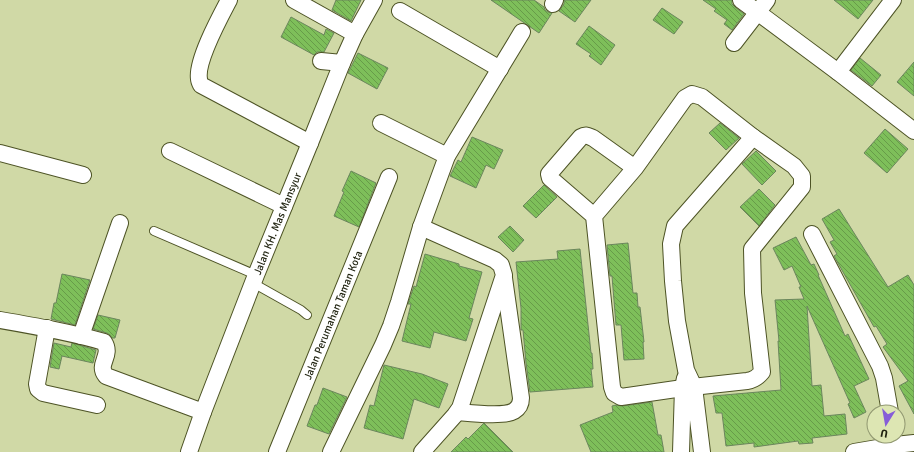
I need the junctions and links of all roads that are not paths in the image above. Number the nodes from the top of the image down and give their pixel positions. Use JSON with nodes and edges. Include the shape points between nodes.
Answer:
{"nodes":[{"id":1,"x":228,"y":0,"type":"edge"},
{"id":2,"x":294,"y":0,"type":"edge"},
{"id":3,"x":374,"y":0,"type":"edge"},
{"id":4,"x":741,"y":0,"type":"edge"},
{"id":5,"x":893,"y":0,"type":"edge"},
{"id":6,"x":762,"y":6,"type":"edge"},
{"id":7,"x":400,"y":11,"type":"dead end"},
{"id":8,"x":522,"y":32,"type":"dead end"},
{"id":9,"x":355,"y":34,"type":"junction"},
{"id":10,"x":734,"y":43,"type":"dead end"},
{"id":11,"x":321,"y":61,"type":"dead end"},
{"id":12,"x":342,"y":63,"type":"junction"},
{"id":13,"x":500,"y":69,"type":"junction"},
{"id":14,"x":838,"y":72,"type":"junction"},
{"id":15,"x":381,"y":123,"type":"dead end"},
{"id":16,"x":914,"y":131,"type":"edge"},
{"id":17,"x":753,"y":137,"type":"junction"},
{"id":18,"x":310,"y":143,"type":"junction"},
{"id":19,"x":170,"y":151,"type":"dead end"},
{"id":20,"x":0,"y":154,"type":"edge"},
{"id":21,"x":447,"y":156,"type":"junction"},
{"id":22,"x":635,"y":168,"type":"junction"},
{"id":23,"x":83,"y":175,"type":"dead end"},
{"id":24,"x":389,"y":177,"type":"dead end"},
{"id":25,"x":284,"y":206,"type":"junction"},
{"id":26,"x":594,"y":216,"type":"junction"},
{"id":27,"x":120,"y":223,"type":"dead end"},
{"id":28,"x":420,"y":227,"type":"junction"},
{"id":29,"x":154,"y":231,"type":"dead end"},
{"id":30,"x":812,"y":234,"type":"dead end"},
{"id":31,"x":504,"y":275,"type":"junction"},
{"id":32,"x":254,"y":279,"type":"junction"},
{"id":33,"x":307,"y":315,"type":"dead end"},
{"id":34,"x":0,"y":320,"type":"edge"},
{"id":35,"x":47,"y":328,"type":"junction"},
{"id":36,"x":81,"y":336,"type":"junction"},
{"id":37,"x":689,"y":387,"type":"junction"},
{"id":38,"x":889,"y":404,"type":"edge"},
{"id":39,"x":97,"y":405,"type":"dead end"},
{"id":40,"x":204,"y":412,"type":"junction"},
{"id":41,"x":458,"y":412,"type":"junction"},
{"id":42,"x":881,"y":444,"type":"edge"},
{"id":43,"x":189,"y":452,"type":"edge"},
{"id":44,"x":277,"y":452,"type":"edge"},
{"id":45,"x":331,"y":452,"type":"edge"},
{"id":46,"x":422,"y":452,"type":"edge"},
{"id":47,"x":681,"y":452,"type":"edge"},
{"id":48,"x":702,"y":452,"type":"edge"},
{"id":49,"x":854,"y":452,"type":"edge"}],
"edges":[{"from":1,"to":18,"type":"street","via":[[199,67],[201,85]]},
{"from":2,"to":9,"type":"street"},
{"from":3,"to":9,"type":"street","name":"Jalan KH. Mas Mansyur"},
{"from":4,"to":6,"type":"street"},
{"from":5,"to":14,"type":"street"},
{"from":6,"to":10,"type":"street"},
{"from":6,"to":14,"type":"street"},
{"from":7,"to":13,"type":"street"},
{"from":8,"to":13,"type":"street"},
{"from":9,"to":12,"type":"street","name":"Jalan KH. Mas Mansyur"},
{"from":11,"to":12,"type":"street"},
{"from":12,"to":18,"type":"street","name":"Jalan KH. Mas Mansyur"},
{"from":13,"to":21,"type":"street"},
{"from":14,"to":16,"type":"street"},
{"from":15,"to":21,"type":"street"},
{"from":17,"to":22,"type":"street","via":[[702,97],[692,94],[685,98]]},
{"from":17,"to":37,"type":"street","via":[[675,226],[671,244],[673,281],[677,321]]},
{"from":17,"to":37,"type":"street","via":[[794,166],[802,176],[802,187],[752,249],[753,293],[762,372],[753,380]]},
{"from":18,"to":25,"type":"street","name":"Jalan KH. Mas Mansyur"},
{"from":19,"to":25,"type":"street"},
{"from":20,"to":23,"type":"street"},
{"from":21,"to":28,"type":"street"},
{"from":22,"to":26,"type":"street"},
{"from":22,"to":26,"type":"street","via":[[588,135],[581,137],[554,168],[550,178]]},
{"from":24,"to":44,"type":"street","name":"Jalan Perumahan Taman Kota"},
{"from":25,"to":32,"type":"street","name":"Jalan KH. Mas Mansyur"},
{"from":26,"to":37,"type":"street","via":[[614,393],[621,398]]},
{"from":27,"to":36,"type":"street"},
{"from":28,"to":31,"type":"street","via":[[495,260],[501,264]]},
{"from":28,"to":45,"type":"street","via":[[391,326]]},
{"from":29,"to":32,"type":"lane"},
{"from":30,"to":38,"type":"street","via":[[874,352],[884,378]]},
{"from":31,"to":41,"type":"street"},
{"from":31,"to":41,"type":"street","via":[[521,403],[519,408],[511,413]]},
{"from":32,"to":33,"type":"lane"},
{"from":32,"to":40,"type":"street","name":"Jalan KH. Mas Mansyur"},
{"from":34,"to":35,"type":"street"},
{"from":35,"to":36,"type":"street"},
{"from":35,"to":39,"type":"street","via":[[38,389],[43,393]]},
{"from":36,"to":40,"type":"street","via":[[104,342],[106,345],[107,351],[102,368],[106,376]]},
{"from":37,"to":47,"type":"street"},
{"from":37,"to":48,"type":"street"},
{"from":40,"to":43,"type":"street","name":"Jalan KH. Mas Mansyur"},
{"from":41,"to":46,"type":"street"},
{"from":42,"to":49,"type":"street"}]}
